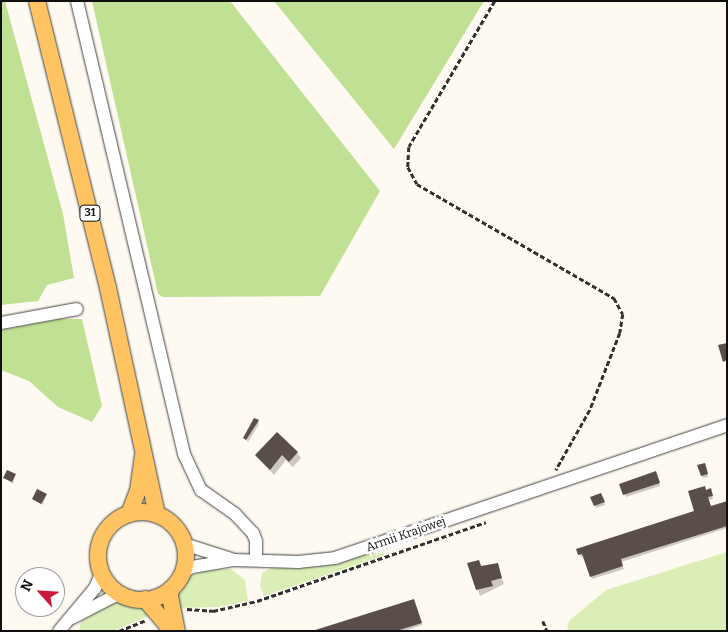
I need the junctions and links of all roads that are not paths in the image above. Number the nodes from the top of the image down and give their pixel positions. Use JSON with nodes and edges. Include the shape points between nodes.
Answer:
{"nodes":[{"id":1,"x":37,"y":1,"type":"edge"},
{"id":2,"x":77,"y":1,"type":"edge"},
{"id":3,"x":77,"y":309,"type":"dead end"},
{"id":4,"x":1,"y":324,"type":"edge"},
{"id":5,"x":727,"y":424,"type":"edge"},
{"id":6,"x":143,"y":456,"type":"junction"},
{"id":7,"x":129,"y":514,"type":"junction"},
{"id":8,"x":157,"y":515,"type":"junction"},
{"id":9,"x":184,"y":544,"type":"junction"},
{"id":10,"x":234,"y":560,"type":"junction"},
{"id":11,"x":256,"y":560,"type":"junction"},
{"id":12,"x":102,"y":572,"type":"junction"},
{"id":13,"x":183,"y":572,"type":"junction"},
{"id":14,"x":171,"y":589,"type":"junction"},
{"id":15,"x":120,"y":594,"type":"junction"},
{"id":16,"x":145,"y":599,"type":"junction"},
{"id":17,"x":72,"y":618,"type":"junction"},
{"id":18,"x":59,"y":631,"type":"edge"},
{"id":19,"x":172,"y":631,"type":"edge"},
{"id":20,"x":177,"y":631,"type":"edge"}],
"edges":[{"from":1,"to":6,"type":"main road","number":"31","via":[[124,358]]},
{"from":2,"to":11,"type":"street","via":[[184,454],[201,490],[235,514],[253,532]]},
{"from":3,"to":4,"type":"street"},
{"from":5,"to":11,"type":"street","name":"Armii Krajowej","via":[[335,558],[298,562]]},
{"from":6,"to":7,"type":"main road","number":"31","via":[[138,491]]},
{"from":6,"to":8,"type":"main road","number":"31","via":[[151,476]]},
{"from":7,"to":8,"type":"main road"},
{"from":7,"to":12,"type":"main road","via":[[111,525],[103,537],[99,551]]},
{"from":8,"to":9,"type":"main road","via":[[174,526]]},
{"from":9,"to":10,"type":"street","name":"Armii Krajowej"},
{"from":9,"to":13,"type":"main road"},
{"from":10,"to":11,"type":"street","name":"Armii Krajowej"},
{"from":10,"to":13,"type":"street","name":"Armii Krajowej","via":[[192,567]]},
{"from":12,"to":15,"type":"main road"},
{"from":12,"to":17,"type":"street","via":[[95,588]]},
{"from":13,"to":14,"type":"main road"},
{"from":14,"to":16,"type":"main road"},
{"from":14,"to":20,"type":"main road"},
{"from":15,"to":16,"type":"main road"},
{"from":15,"to":17,"type":"street"},
{"from":16,"to":19,"type":"main road"},
{"from":17,"to":18,"type":"street"}]}
